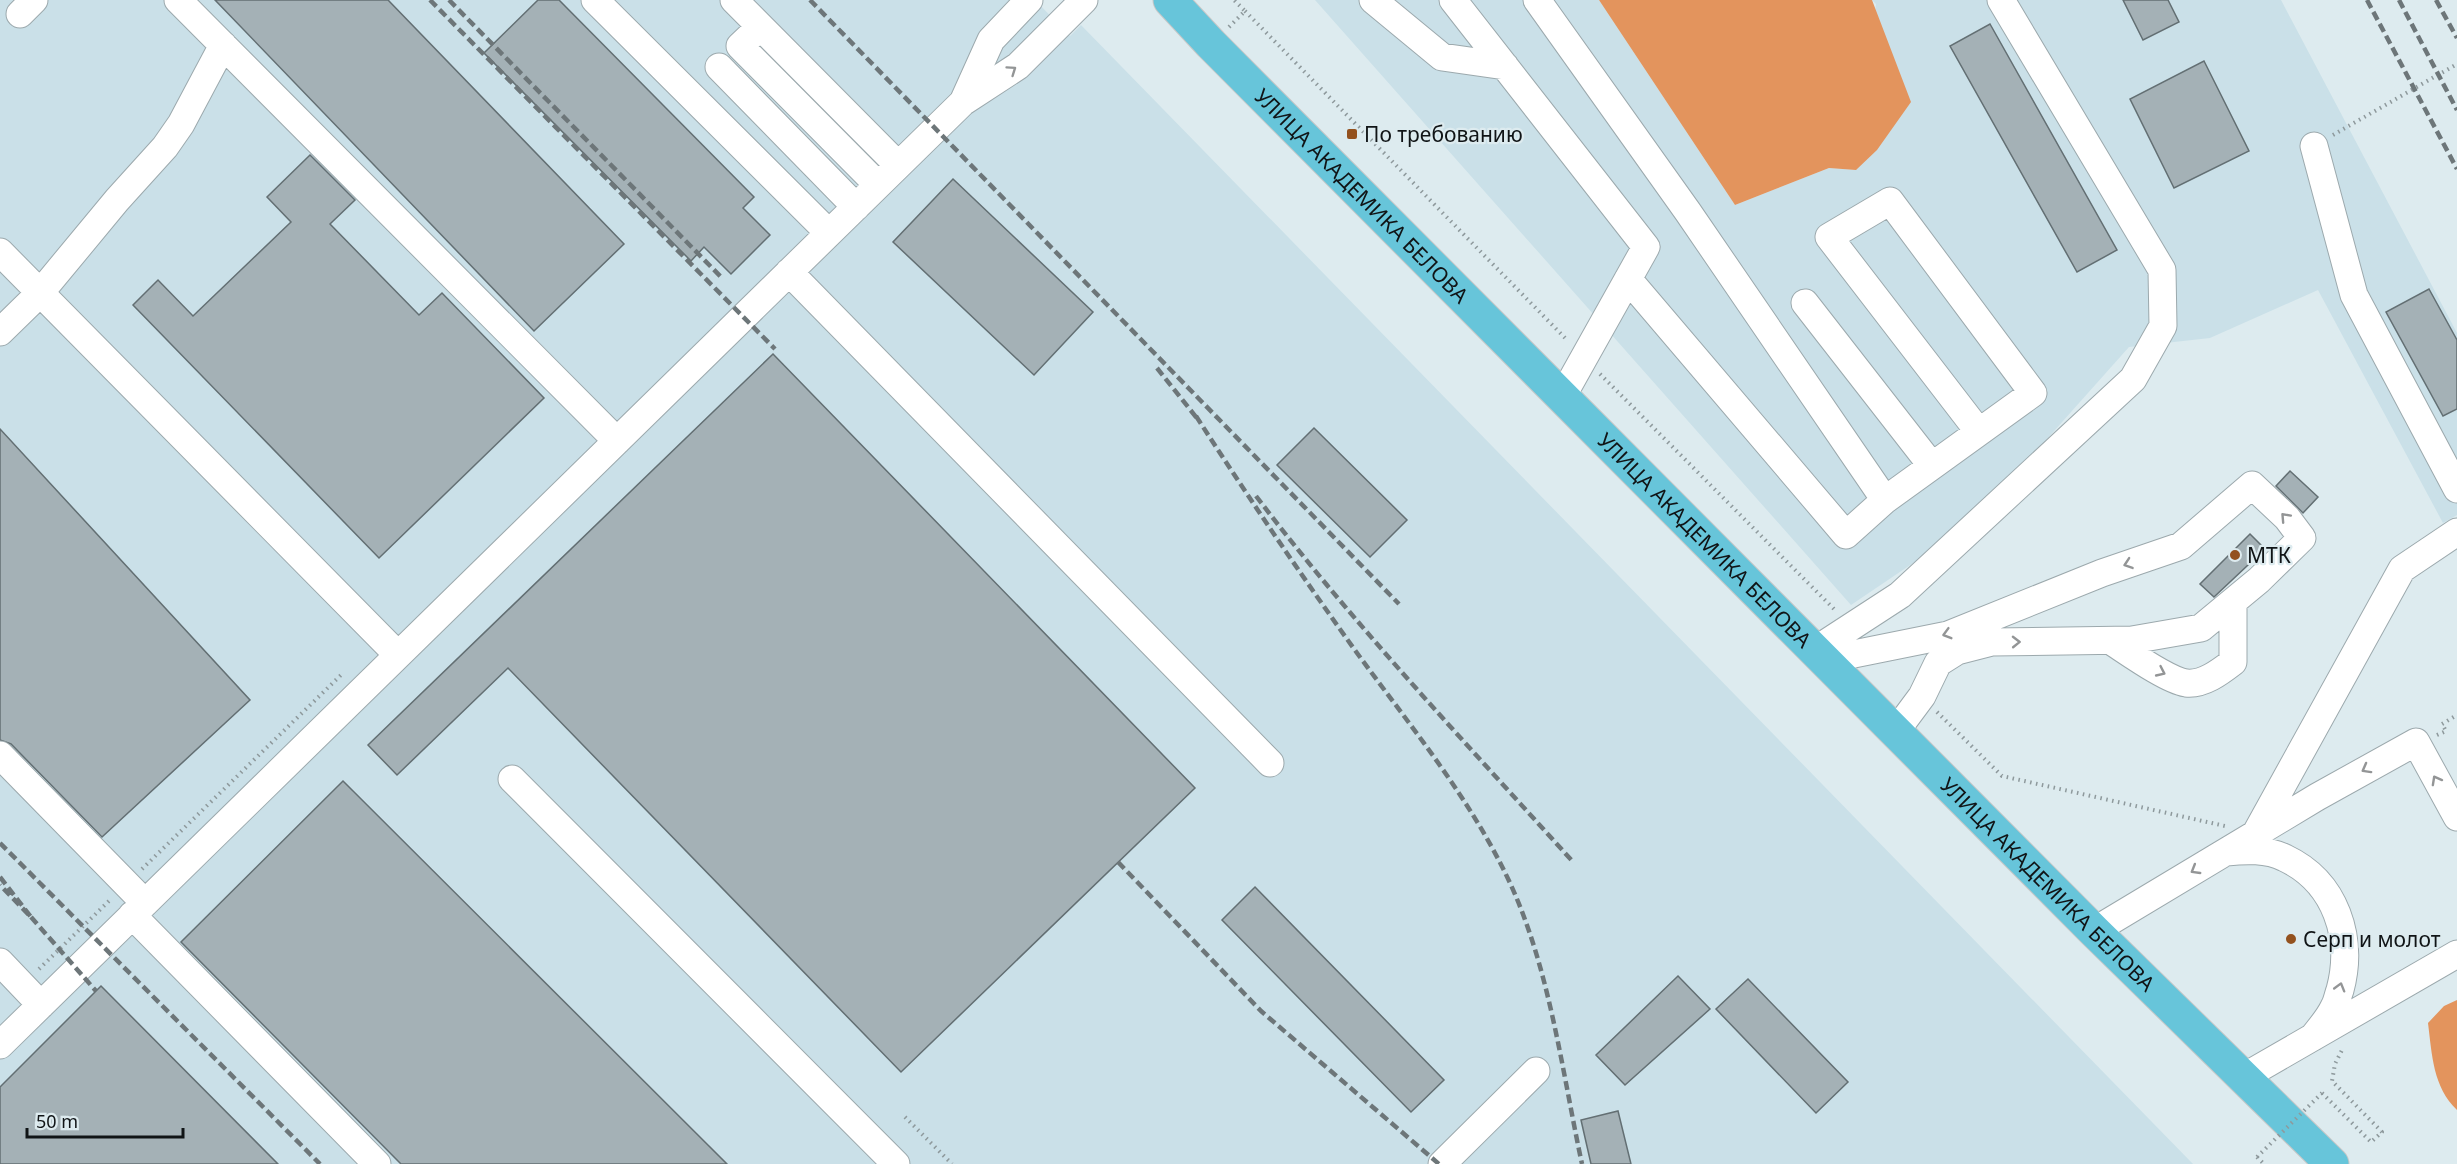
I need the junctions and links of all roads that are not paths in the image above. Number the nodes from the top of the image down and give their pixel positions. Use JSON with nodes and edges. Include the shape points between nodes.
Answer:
{"nodes":[{"id":1,"x":178,"y":0,"type":"edge"},
{"id":2,"x":734,"y":0,"type":"edge"},
{"id":3,"x":1029,"y":0,"type":"edge"},
{"id":4,"x":1084,"y":0,"type":"edge"},
{"id":5,"x":1170,"y":0,"type":"edge"},
{"id":6,"x":1373,"y":0,"type":"edge"},
{"id":7,"x":1453,"y":0,"type":"edge"},
{"id":8,"x":1537,"y":0,"type":"edge"},
{"id":9,"x":2001,"y":0,"type":"edge"},
{"id":10,"x":601,"y":2,"type":"edge"},
{"id":11,"x":760,"y":27,"type":"junction"},
{"id":12,"x":223,"y":45,"type":"junction"},
{"id":13,"x":740,"y":46,"type":"junction"},
{"id":14,"x":1505,"y":66,"type":"junction"},
{"id":15,"x":719,"y":67,"type":"junction"},
{"id":16,"x":690,"y":95,"type":"junction"},
{"id":17,"x":963,"y":102,"type":"junction"},
{"id":18,"x":2314,"y":146,"type":"road end"},
{"id":19,"x":898,"y":165,"type":"junction"},
{"id":20,"x":878,"y":185,"type":"junction"},
{"id":21,"x":856,"y":207,"type":"junction"},
{"id":22,"x":829,"y":233,"type":"junction"},
{"id":23,"x":0,"y":252,"type":"edge"},
{"id":24,"x":789,"y":272,"type":"junction"},
{"id":25,"x":1628,"y":279,"type":"junction"},
{"id":26,"x":40,"y":293,"type":"junction"},
{"id":27,"x":1805,"y":303,"type":"dead end"},
{"id":28,"x":0,"y":332,"type":"edge"},
{"id":29,"x":1562,"y":397,"type":"junction"},
{"id":30,"x":1979,"y":432,"type":"junction"},
{"id":31,"x":617,"y":441,"type":"junction"},
{"id":32,"x":1932,"y":466,"type":"junction"},
{"id":33,"x":2457,"y":489,"type":"edge"},
{"id":34,"x":1885,"y":501,"type":"junction"},
{"id":35,"x":2457,"y":532,"type":"edge"},
{"id":36,"x":2233,"y":602,"type":"junction"},
{"id":37,"x":2111,"y":641,"type":"junction"},
{"id":38,"x":398,"y":655,"type":"junction"},
{"id":39,"x":1819,"y":655,"type":"junction"},
{"id":40,"x":1896,"y":731,"type":"junction"},
{"id":41,"x":0,"y":755,"type":"edge"},
{"id":42,"x":1270,"y":763,"type":"dead end"},
{"id":43,"x":512,"y":779,"type":"dead end"},
{"id":44,"x":2457,"y":817,"type":"edge"},
{"id":45,"x":2256,"y":833,"type":"junction"},
{"id":46,"x":2225,"y":852,"type":"junction"},
{"id":47,"x":139,"y":909,"type":"junction"},
{"id":48,"x":2094,"y":931,"type":"junction"},
{"id":49,"x":2457,"y":954,"type":"edge"},
{"id":50,"x":0,"y":962,"type":"edge"},
{"id":51,"x":41,"y":1005,"type":"junction"},
{"id":52,"x":2313,"y":1037,"type":"junction"},
{"id":53,"x":0,"y":1045,"type":"edge"},
{"id":54,"x":1536,"y":1071,"type":"dead end"},
{"id":55,"x":2242,"y":1078,"type":"junction"},
{"id":56,"x":2295,"y":1127,"type":"junction"},
{"id":57,"x":376,"y":1164,"type":"edge"},
{"id":58,"x":896,"y":1164,"type":"edge"},
{"id":59,"x":1442,"y":1164,"type":"edge"},
{"id":60,"x":2316,"y":1164,"type":"edge"},
{"id":61,"x":2332,"y":1164,"type":"edge"},
{"id":62,"x":2347,"y":1164,"type":"edge"}],
"edges":[{"from":1,"to":12,"type":"lane"},
{"from":2,"to":11,"type":"lane"},
{"from":3,"to":17,"type":"lane","via":[[991,40]]},
{"from":17,"to":4,"type":"lane","one_way":true,"via":[[1018,66]]},
{"from":5,"to":29,"type":"main road","name":"УЛИЦА АКАДЕМИКА БЕЛОВА"},
{"from":6,"to":14,"type":"lane","via":[[1442,57]]},
{"from":7,"to":14,"type":"lane"},
{"from":8,"to":34,"type":"lane"},
{"from":9,"to":39,"type":"lane","via":[[2162,270],[2163,327],[2133,379],[1900,595],[1851,626]]},
{"from":10,"to":16,"type":"lane"},
{"from":11,"to":13,"type":"lane"},
{"from":11,"to":19,"type":"lane"},
{"from":12,"to":26,"type":"lane","via":[[165,147]]},
{"from":12,"to":31,"type":"lane"},
{"from":13,"to":15,"type":"lane"},
{"from":13,"to":20,"type":"lane"},
{"from":14,"to":25,"type":"lane","via":[[1646,247]]},
{"from":15,"to":16,"type":"lane"},
{"from":15,"to":21,"type":"lane"},
{"from":16,"to":22,"type":"lane"},
{"from":17,"to":19,"type":"lane"},
{"from":18,"to":33,"type":"lane","via":[[2354,295]]},
{"from":19,"to":20,"type":"lane"},
{"from":20,"to":21,"type":"lane"},
{"from":21,"to":22,"type":"lane"},
{"from":22,"to":24,"type":"lane"},
{"from":23,"to":26,"type":"lane"},
{"from":24,"to":31,"type":"lane"},
{"from":24,"to":42,"type":"lane"},
{"from":25,"to":29,"type":"lane"},
{"from":25,"to":34,"type":"lane","via":[[1846,535]]},
{"from":26,"to":28,"type":"lane"},
{"from":26,"to":38,"type":"lane"},
{"from":27,"to":32,"type":"lane"},
{"from":29,"to":39,"type":"main road","name":"УЛИЦА АКАДЕМИКА БЕЛОВА"},
{"from":30,"to":30,"type":"lane","via":[[2033,393],[1890,201],[1829,237]]},
{"from":30,"to":32,"type":"lane"},
{"from":31,"to":38,"type":"lane"},
{"from":32,"to":34,"type":"lane"},
{"from":35,"to":45,"type":"lane","via":[[2402,569]]},
{"from":36,"to":37,"type":"lane","via":[[2201,628]]},
{"from":37,"to":36,"type":"lane","one_way":true,"via":[[2154,669],[2186,683],[2212,678],[2233,662]]},
{"from":36,"to":39,"type":"lane","one_way":true,"via":[[2302,538],[2252,485],[2181,546],[1948,635]]},
{"from":40,"to":37,"type":"lane","one_way":true,"via":[[1922,696],[1938,663],[1957,651],[1992,642]]},
{"from":38,"to":47,"type":"lane"},
{"from":39,"to":40,"type":"main road","name":"УЛИЦА АКАДЕМИКА БЕЛОВА"},
{"from":40,"to":48,"type":"main road","name":"УЛИЦА АКАДЕМИКА БЕЛОВА"},
{"from":41,"to":47,"type":"lane","via":[[127,884]]},
{"from":43,"to":58,"type":"lane"},
{"from":44,"to":45,"type":"lane","one_way":true,"via":[[2416,742]]},
{"from":45,"to":46,"type":"lane"},
{"from":46,"to":48,"type":"lane","one_way":true},
{"from":52,"to":46,"type":"lane","one_way":true,"via":[[2335,1007],[2345,970],[2344,933],[2331,900],[2311,873],[2284,857],[2250,849]]},
{"from":47,"to":51,"type":"lane"},
{"from":47,"to":57,"type":"lane"},
{"from":48,"to":55,"type":"main road","name":"УЛИЦА АКАДЕМИКА БЕЛОВА"},
{"from":49,"to":52,"type":"lane"},
{"from":50,"to":51,"type":"lane"},
{"from":51,"to":53,"type":"lane"},
{"from":52,"to":55,"type":"lane"},
{"from":54,"to":59,"type":"lane"},
{"from":55,"to":56,"type":"main road","name":"УЛИЦА АКАДЕМИКА БЕЛОВА"},
{"from":56,"to":60,"type":"main road"},
{"from":56,"to":61,"type":"main road"},
{"from":56,"to":62,"type":"main road"}]}
